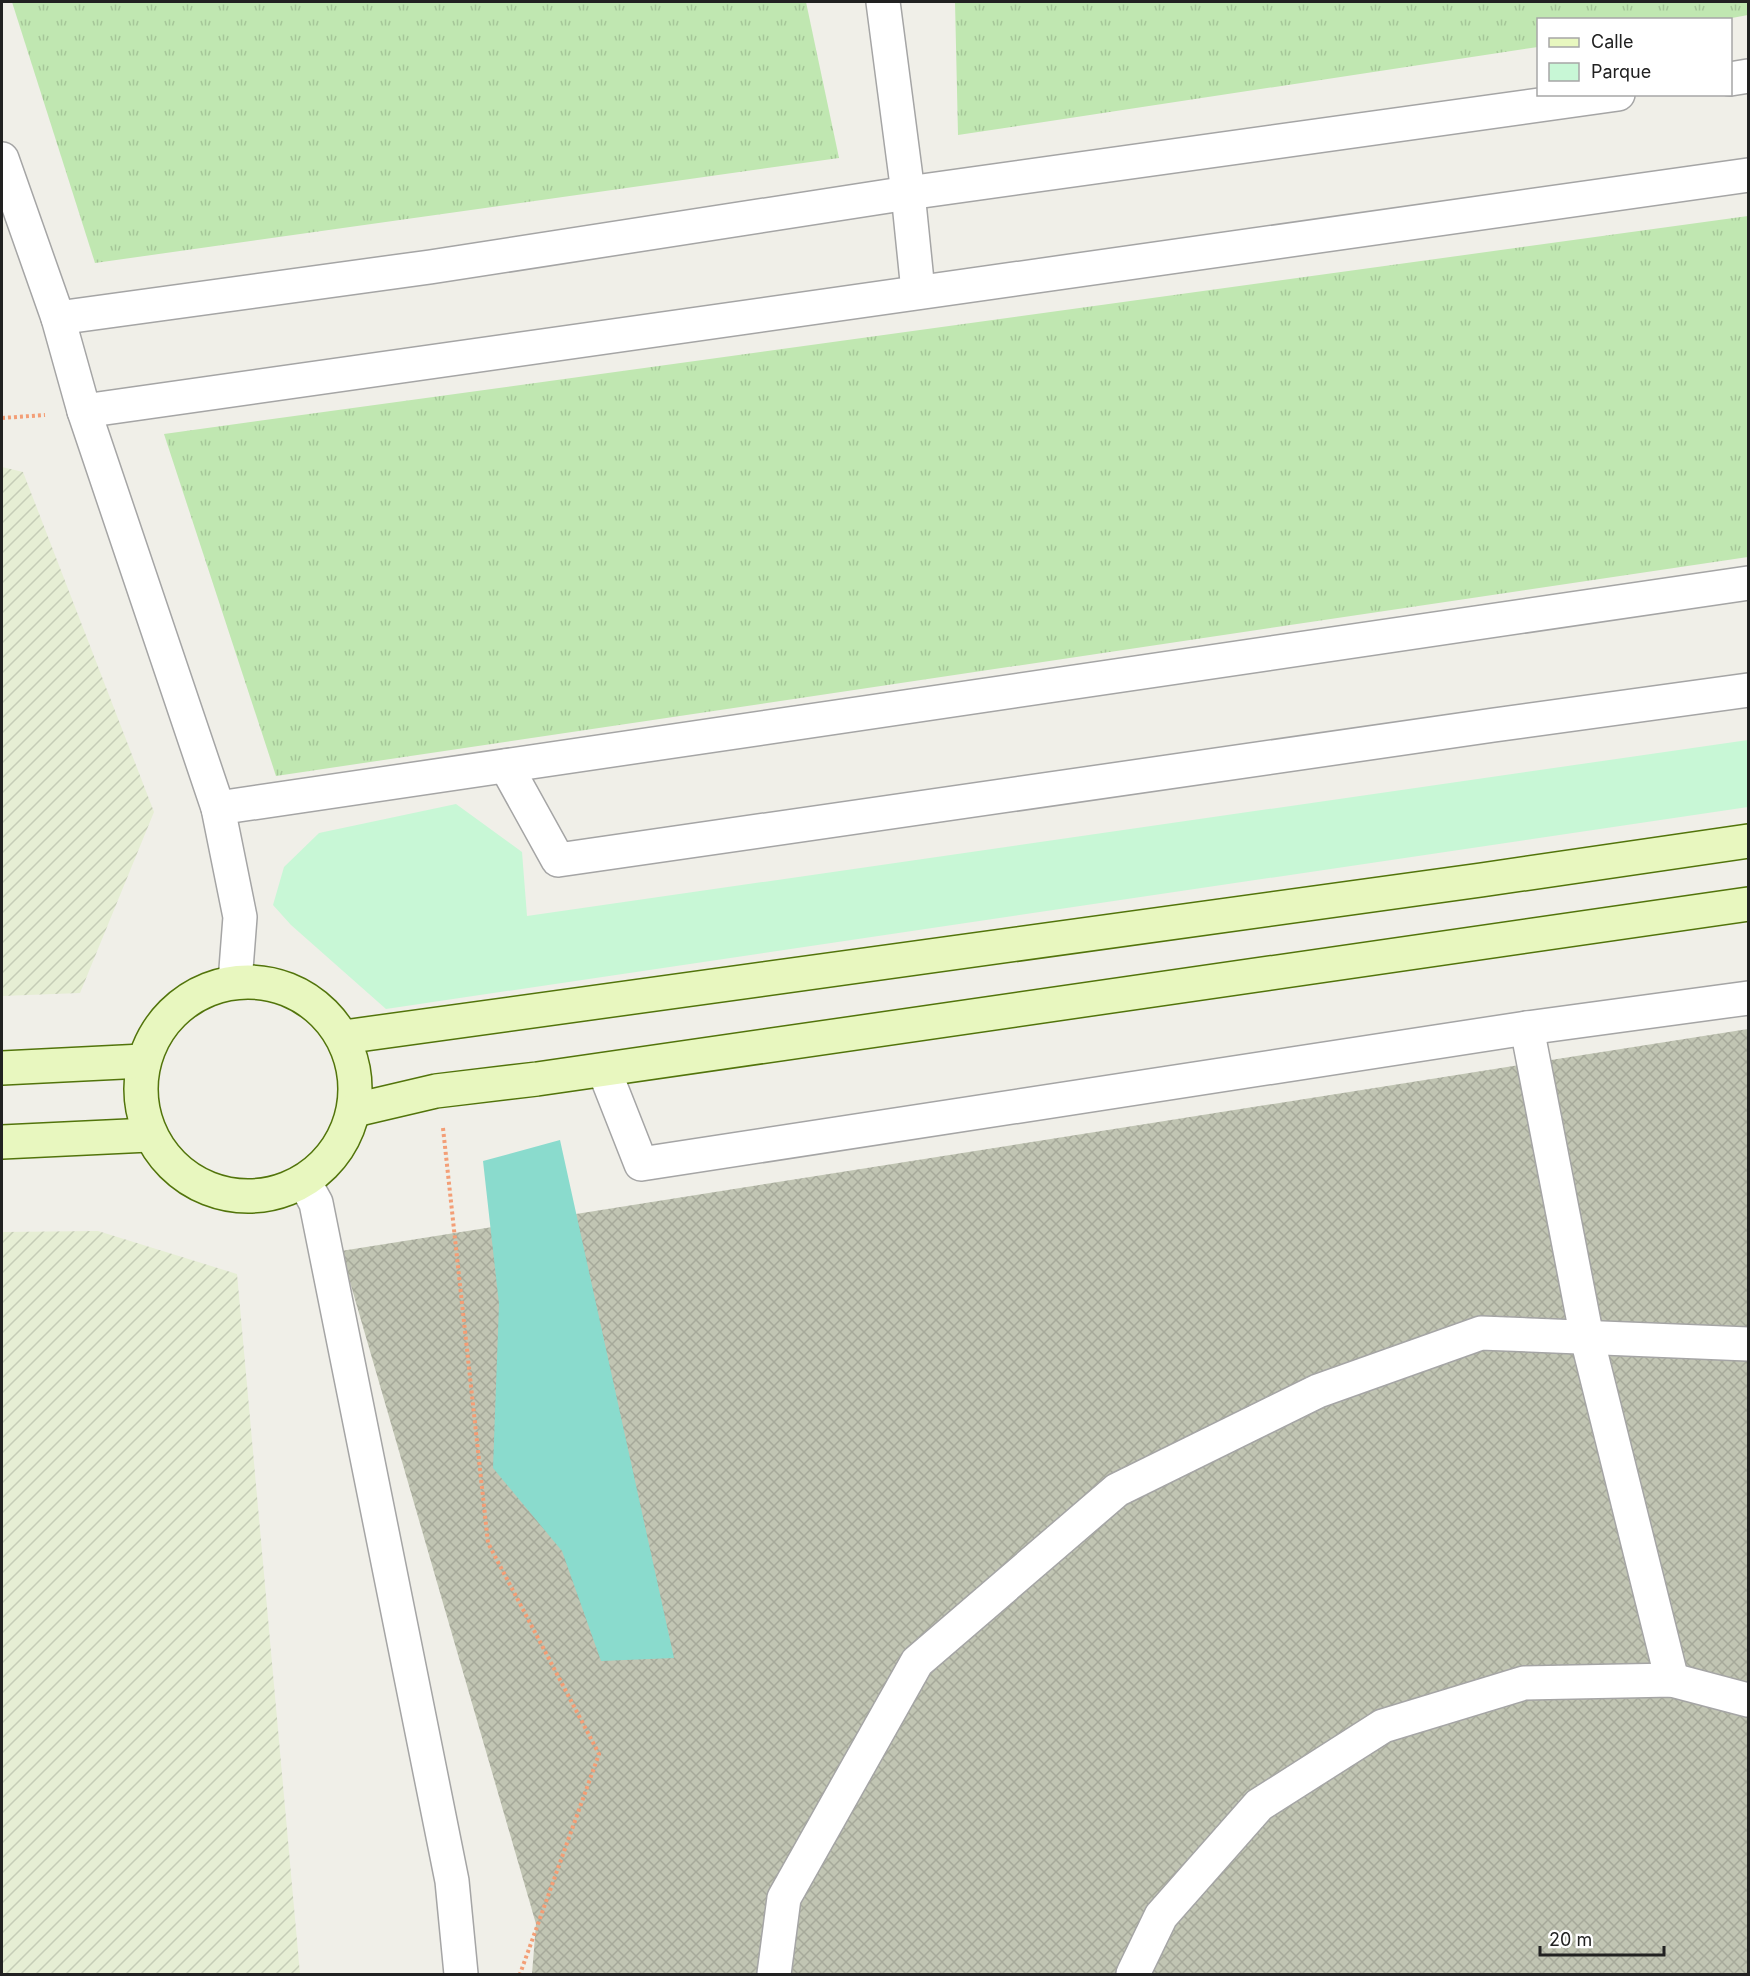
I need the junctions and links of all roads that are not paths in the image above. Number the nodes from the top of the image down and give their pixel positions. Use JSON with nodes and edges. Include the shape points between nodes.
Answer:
{"nodes":[{"id":1,"x":883,"y":2,"type":"edge"},
{"id":2,"x":1749,"y":76,"type":"edge"},
{"id":3,"x":1732,"y":79,"type":"edge"},
{"id":4,"x":1604,"y":96,"type":"edge"},
{"id":5,"x":2,"y":159,"type":"edge"},
{"id":6,"x":1749,"y":175,"type":"edge"},
{"id":7,"x":908,"y":193,"type":"junction"},
{"id":8,"x":918,"y":291,"type":"junction"},
{"id":9,"x":58,"y":318,"type":"junction"},
{"id":10,"x":84,"y":411,"type":"junction"},
{"id":11,"x":1749,"y":583,"type":"edge"},
{"id":12,"x":1749,"y":690,"type":"edge"},
{"id":13,"x":506,"y":766,"type":"junction"},
{"id":14,"x":218,"y":808,"type":"junction"},
{"id":15,"x":1749,"y":841,"type":"edge"},
{"id":16,"x":1749,"y":904,"type":"edge"},
{"id":17,"x":235,"y":982,"type":"junction"},
{"id":18,"x":1749,"y":998,"type":"edge"},
{"id":19,"x":1527,"y":1028,"type":"junction"},
{"id":20,"x":344,"y":1037,"type":"junction"},
{"id":21,"x":143,"y":1061,"type":"junction"},
{"id":22,"x":2,"y":1068,"type":"edge"},
{"id":23,"x":604,"y":1070,"type":"junction"},
{"id":24,"x":355,"y":1110,"type":"junction"},
{"id":25,"x":149,"y":1135,"type":"junction"},
{"id":26,"x":2,"y":1142,"type":"edge"},
{"id":27,"x":305,"y":1183,"type":"junction"},
{"id":28,"x":1587,"y":1338,"type":"junction"},
{"id":29,"x":1749,"y":1344,"type":"edge"},
{"id":30,"x":1672,"y":1680,"type":"junction"},
{"id":31,"x":1749,"y":1700,"type":"edge"},
{"id":32,"x":461,"y":1974,"type":"edge"},
{"id":33,"x":774,"y":1974,"type":"edge"},
{"id":34,"x":1133,"y":1974,"type":"edge"}],
"edges":[{"from":1,"to":7,"type":"street"},
{"from":2,"to":3,"type":"street"},
{"from":4,"to":7,"type":"street"},
{"from":5,"to":9,"type":"street"},
{"from":6,"to":8,"type":"street"},
{"from":7,"to":8,"type":"street"},
{"from":7,"to":9,"type":"street","via":[[430,267]]},
{"from":8,"to":10,"type":"street"},
{"from":9,"to":10,"type":"street"},
{"from":10,"to":14,"type":"street"},
{"from":11,"to":13,"type":"street"},
{"from":12,"to":13,"type":"street","via":[[558,860]]},
{"from":13,"to":14,"type":"street"},
{"from":14,"to":17,"type":"street","via":[[240,916]]},
{"from":15,"to":20,"type":"street"},
{"from":16,"to":23,"type":"street"},
{"from":17,"to":20,"type":"street","via":[[287,988],[320,1008]]},
{"from":17,"to":21,"type":"street","via":[[199,992],[169,1016]]},
{"from":18,"to":19,"type":"street"},
{"from":19,"to":23,"type":"street","via":[[641,1164]]},
{"from":19,"to":28,"type":"street"},
{"from":20,"to":24,"type":"street","via":[[356,1073]]},
{"from":21,"to":22,"type":"street"},
{"from":21,"to":25,"type":"street","via":[[139,1099]]},
{"from":23,"to":24,"type":"street","via":[[435,1091]]},
{"from":24,"to":27,"type":"street","via":[[333,1158]]},
{"from":25,"to":26,"type":"street"},
{"from":25,"to":27,"type":"street","via":[[170,1166],[201,1188],[232,1198]]},
{"from":27,"to":32,"type":"street","via":[[316,1203],[452,1881]]},
{"from":28,"to":29,"type":"street"},
{"from":28,"to":30,"type":"street"},
{"from":28,"to":33,"type":"street","via":[[1481,1333],[1318,1391],[1117,1490],[917,1662],[784,1898]]},
{"from":30,"to":31,"type":"street"},
{"from":30,"to":34,"type":"street","via":[[1524,1683],[1383,1726],[1259,1805],[1161,1916]]}]}
